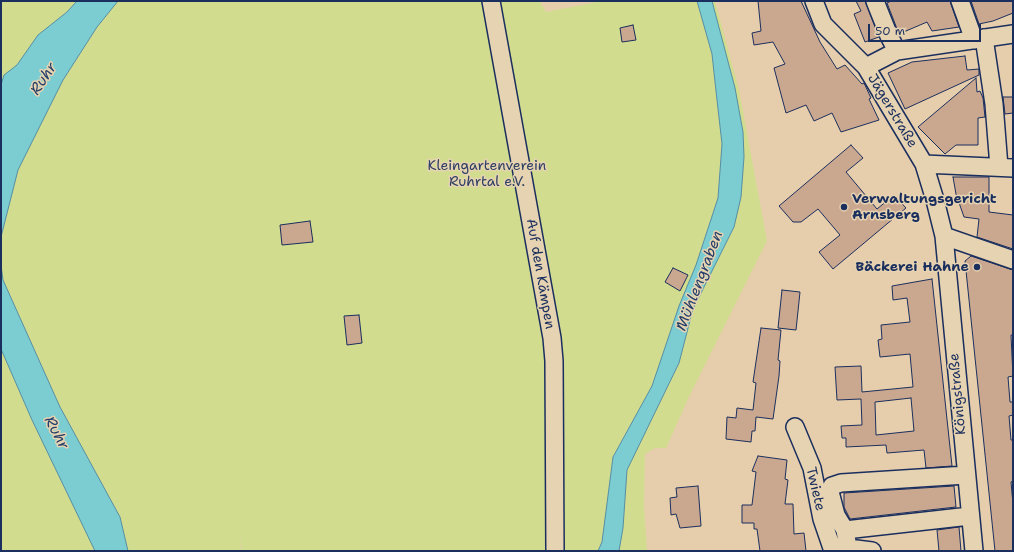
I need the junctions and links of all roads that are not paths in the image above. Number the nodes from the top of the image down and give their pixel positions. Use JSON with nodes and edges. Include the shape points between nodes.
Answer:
{"nodes":[{"id":1,"x":491,"y":1,"type":"edge"},
{"id":2,"x":814,"y":1,"type":"edge"},
{"id":3,"x":875,"y":1,"type":"edge"},
{"id":4,"x":960,"y":1,"type":"edge"},
{"id":5,"x":1013,"y":34,"type":"edge"},
{"id":6,"x":979,"y":39,"type":"junction"},
{"id":7,"x":897,"y":51,"type":"junction"},
{"id":8,"x":866,"y":67,"type":"junction"},
{"id":9,"x":924,"y":164,"type":"junction"},
{"id":10,"x":1006,"y":168,"type":"edge"},
{"id":11,"x":944,"y":236,"type":"junction"},
{"id":12,"x":1013,"y":260,"type":"edge"},
{"id":13,"x":795,"y":427,"type":"dead end"},
{"id":14,"x":966,"y":475,"type":"junction"},
{"id":15,"x":970,"y":516,"type":"junction"},
{"id":16,"x":845,"y":530,"type":"junction"},
{"id":17,"x":555,"y":551,"type":"edge"},
{"id":18,"x":833,"y":551,"type":"edge"},
{"id":19,"x":872,"y":551,"type":"edge"},
{"id":20,"x":974,"y":551,"type":"edge"}],
"edges":[{"from":1,"to":17,"type":"street","name":"Auf den Kämpen","via":[[552,338]]},
{"from":2,"to":8,"type":"street","name":"Jägerstraße","via":[[824,24]]},
{"from":3,"to":7,"type":"street"},
{"from":4,"to":6,"type":"street"},
{"from":5,"to":6,"type":"street"},
{"from":6,"to":7,"type":"street"},
{"from":6,"to":10,"type":"street"},
{"from":7,"to":8,"type":"street"},
{"from":8,"to":9,"type":"street","name":"Jägerstraße"},
{"from":9,"to":10,"type":"street"},
{"from":9,"to":11,"type":"street","name":"Jägerstraße"},
{"from":11,"to":12,"type":"street"},
{"from":11,"to":14,"type":"street","name":"Königstraße"},
{"from":13,"to":18,"type":"street","name":"Twiete","via":[[812,468],[822,519]]},
{"from":14,"to":15,"type":"street","name":"Königstraße"},
{"from":14,"to":16,"type":"street","via":[[840,483],[832,486],[830,492],[836,516]]},
{"from":15,"to":16,"type":"street"},
{"from":15,"to":20,"type":"street","name":"Königstraße"},
{"from":16,"to":19,"type":"street","via":[[848,548]]}]}
